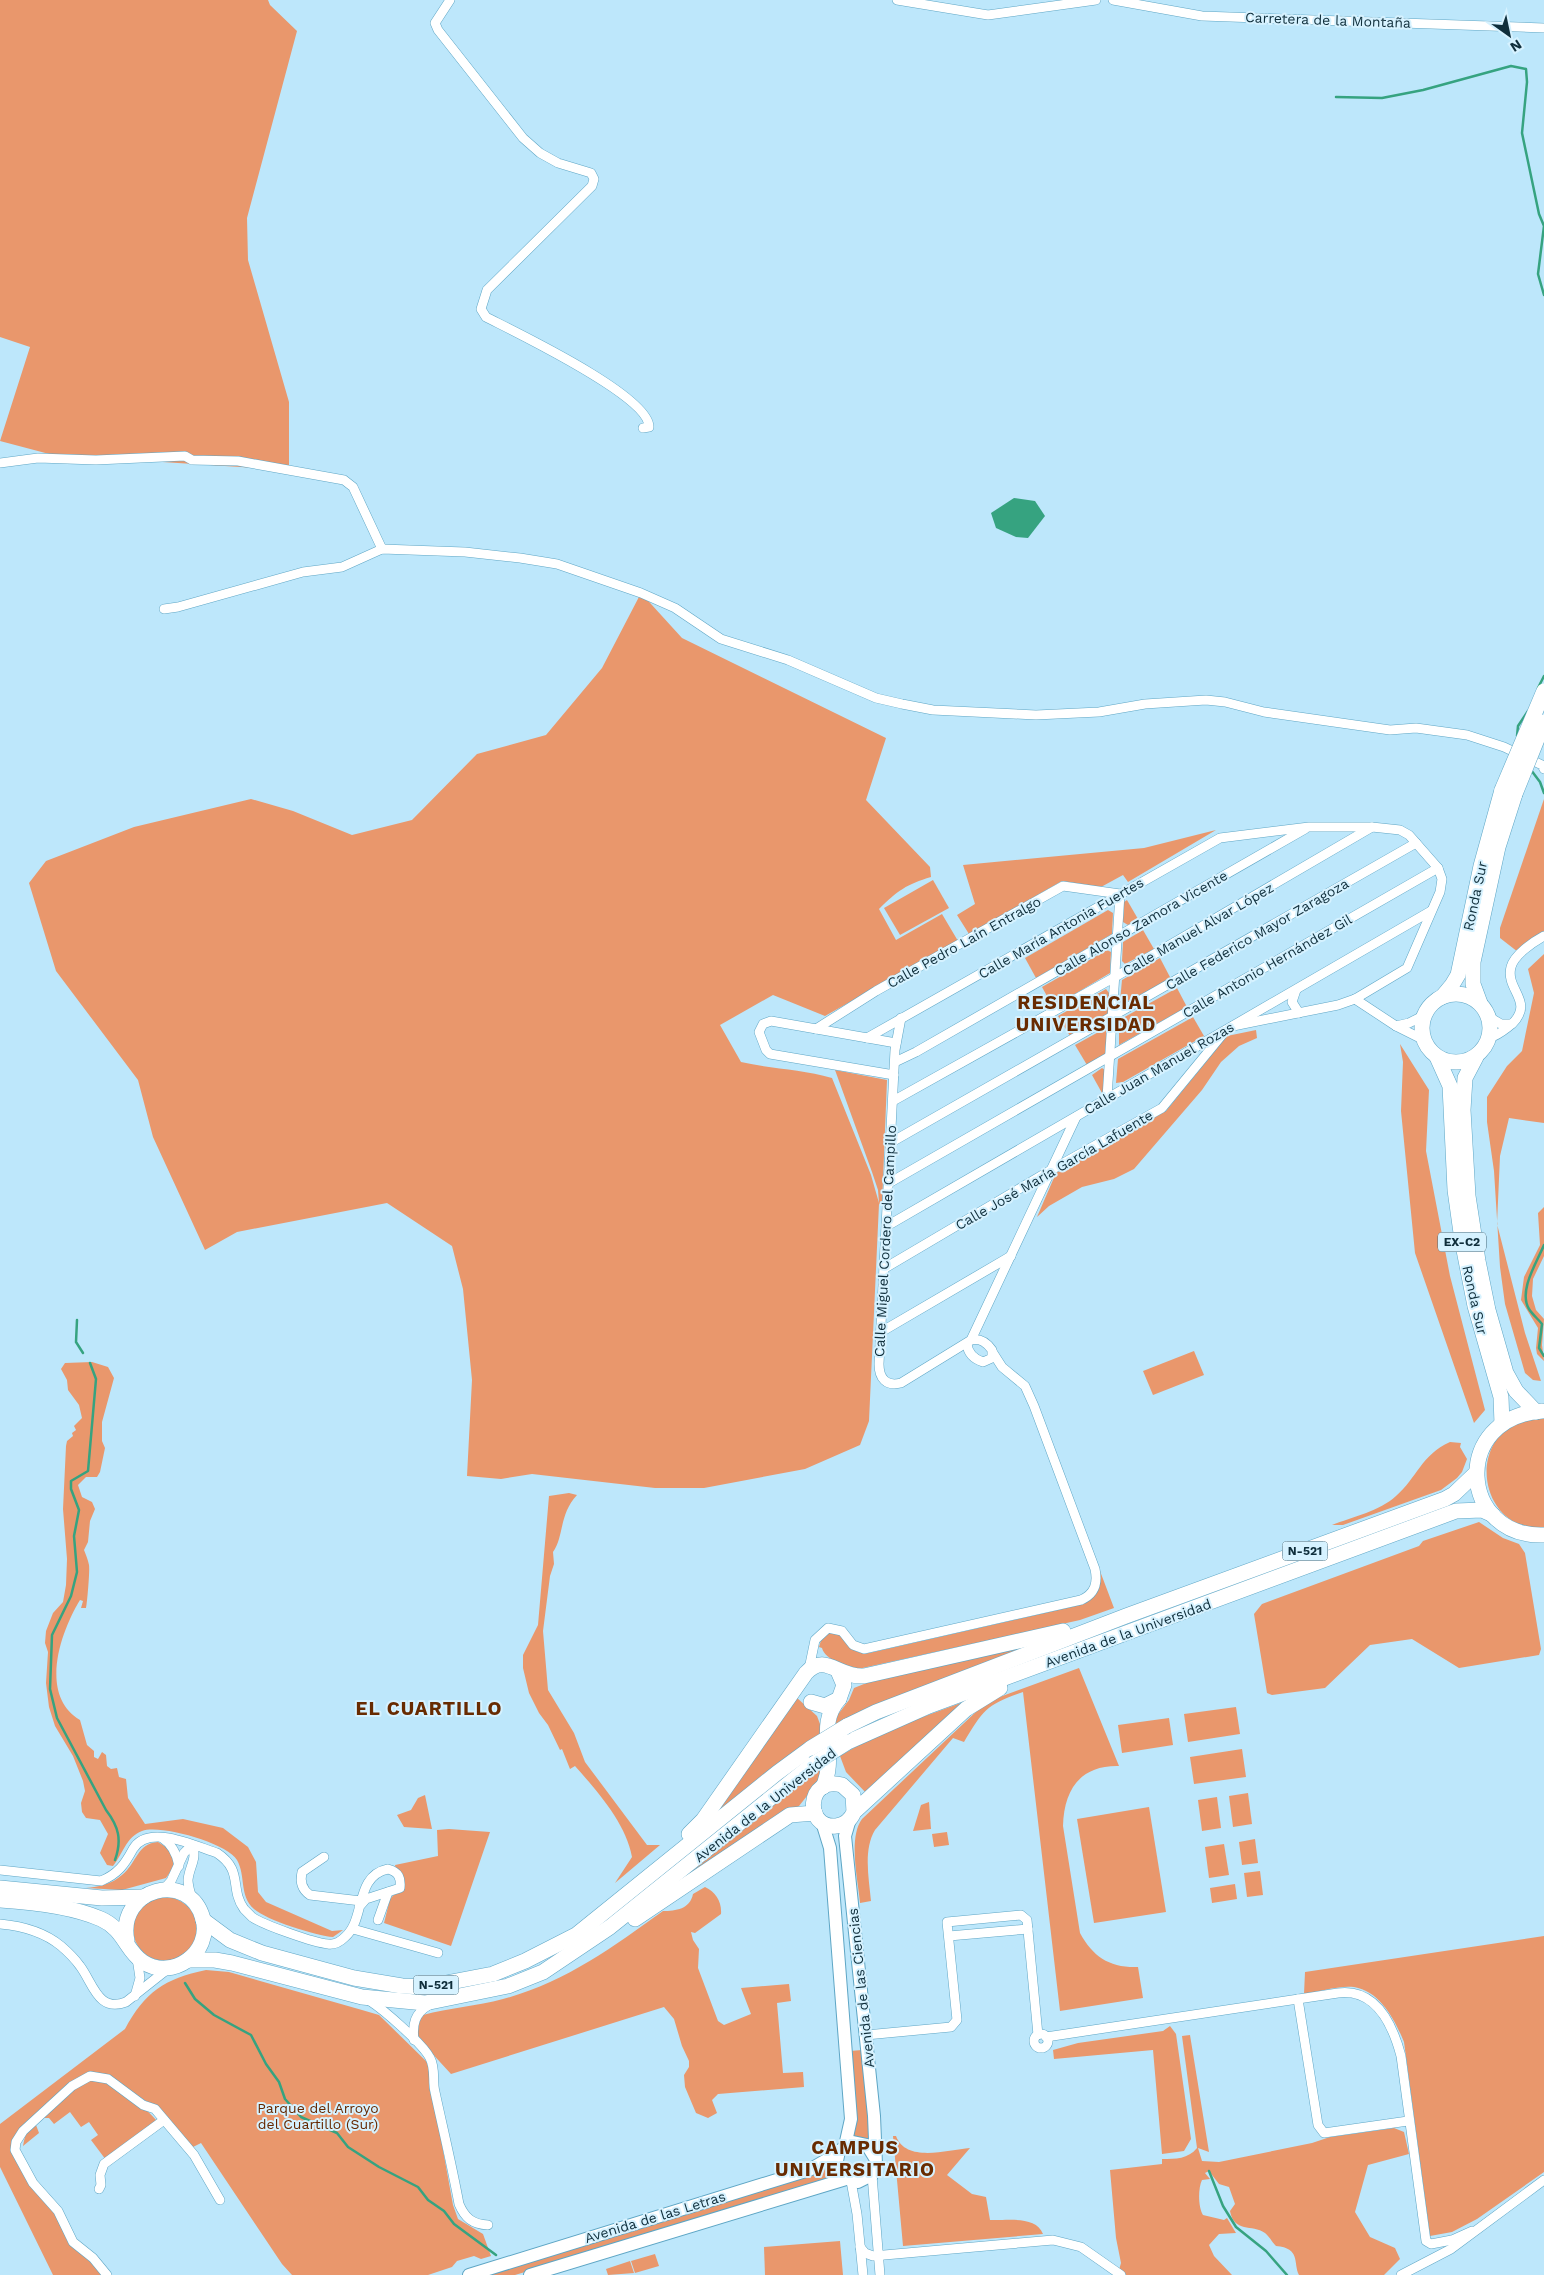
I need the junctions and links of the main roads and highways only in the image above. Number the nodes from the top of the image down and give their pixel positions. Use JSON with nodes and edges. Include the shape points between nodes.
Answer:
{"nodes":[{"id":1,"x":1544,"y":691,"type":"edge"},
{"id":2,"x":1544,"y":722,"type":"edge"},
{"id":3,"x":1509,"y":792,"type":"junction"},
{"id":4,"x":1442,"y":997,"type":"junction"},
{"id":5,"x":1480,"y":1003,"type":"junction"},
{"id":6,"x":1438,"y":1057,"type":"junction"},
{"id":7,"x":1476,"y":1057,"type":"junction"},
{"id":8,"x":1540,"y":1411,"type":"edge"},
{"id":9,"x":1502,"y":1424,"type":"junction"},
{"id":10,"x":1476,"y":1473,"type":"junction"},
{"id":11,"x":1493,"y":1515,"type":"junction"},
{"id":12,"x":1544,"y":1535,"type":"edge"},
{"id":13,"x":1126,"y":1616,"type":"junction"},
{"id":14,"x":1048,"y":1663,"type":"junction"},
{"id":15,"x":834,"y":1668,"type":"junction"},
{"id":16,"x":807,"y":1674,"type":"junction"},
{"id":17,"x":839,"y":1699,"type":"junction"},
{"id":18,"x":811,"y":1702,"type":"junction"},
{"id":19,"x":826,"y":1722,"type":"junction"},
{"id":20,"x":848,"y":1734,"type":"junction"},
{"id":21,"x":830,"y":1763,"type":"junction"},
{"id":22,"x":842,"y":1785,"type":"junction"},
{"id":23,"x":823,"y":1786,"type":"junction"},
{"id":24,"x":852,"y":1815,"type":"junction"},
{"id":25,"x":818,"y":1818,"type":"junction"},
{"id":26,"x":0,"y":1888,"type":"edge"},
{"id":27,"x":142,"y":1897,"type":"junction"},
{"id":28,"x":0,"y":1900,"type":"edge"},
{"id":29,"x":599,"y":1918,"type":"junction"},
{"id":30,"x":203,"y":1920,"type":"junction"},
{"id":31,"x":127,"y":1942,"type":"junction"},
{"id":32,"x":566,"y":1958,"type":"junction"},
{"id":33,"x":188,"y":1960,"type":"junction"},
{"id":34,"x":841,"y":2150,"type":"junction"},
{"id":35,"x":876,"y":2158,"type":"junction"},
{"id":36,"x":848,"y":2180,"type":"junction"},
{"id":37,"x":469,"y":2275,"type":"edge"},
{"id":38,"x":530,"y":2275,"type":"edge"}],
"edges":[{"from":1,"to":3,"type":"highway","bridge":true},
{"from":2,"to":3,"type":"highway","bridge":true},
{"from":3,"to":4,"type":"highway","name":"Ronda Sur","via":[[1481,866],[1458,975]]},
{"from":3,"to":5,"type":"highway","name":"Ronda Sur","via":[[1473,962],[1473,984]]},
{"from":4,"to":5,"type":"highway","via":[[1462,994]]},
{"from":4,"to":6,"type":"highway","number":"EX-C2","via":[[1425,1016],[1422,1028],[1429,1050]]},
{"from":5,"to":7,"type":"highway","number":"EX-C2","via":[[1489,1017],[1489,1038]]},
{"from":6,"to":7,"type":"highway","via":[[1457,1063]]},
{"from":6,"to":9,"type":"highway","name":"Ronda Sur","number":"EX-C2","via":[[1450,1086],[1455,1190],[1462,1240],[1475,1306],[1501,1396]]},
{"from":7,"to":8,"type":"highway","name":"Ronda Sur","number":"EX-C2","via":[[1464,1086],[1463,1118],[1468,1196],[1478,1262],[1506,1372],[1516,1391]]},
{"from":8,"to":9,"type":"highway","number":"N-521","via":[[1517,1416]]},
{"from":9,"to":10,"type":"highway","number":"N-521","via":[[1482,1447]]},
{"from":10,"to":11,"type":"highway","number":"N-521","via":[[1479,1492]]},
{"from":10,"to":13,"type":"highway","name":"Avenida de la Universidad","number":"N-521","via":[[1445,1499]]},
{"from":11,"to":12,"type":"highway","number":"N-521","via":[[1520,1533]]},
{"from":11,"to":14,"type":"highway","name":"Avenida de la Universidad","number":"N-521","via":[[1482,1510],[1456,1512]]},
{"from":13,"to":15,"type":"highway","via":[[864,1676],[854,1677]]},
{"from":13,"to":20,"type":"highway","name":"Avenida de la Universidad","number":"N-521","via":[[876,1712]]},
{"from":14,"to":20,"type":"highway","name":"Avenida de la Universidad","number":"N-521"},
{"from":14,"to":24,"type":"highway","via":[[984,1696],[966,1709]]},
{"from":15,"to":16,"type":"highway","via":[[819,1665]]},
{"from":15,"to":17,"type":"highway","via":[[844,1685]]},
{"from":16,"to":18,"type":"highway","via":[[803,1689]]},
{"from":16,"to":29,"type":"highway","via":[[703,1820]]},
{"from":17,"to":18,"type":"highway","via":[[825,1706]]},
{"from":17,"to":19,"type":"highway","via":[[831,1708]]},
{"from":18,"to":19,"type":"highway"},
{"from":19,"to":21,"type":"highway"},
{"from":20,"to":29,"type":"highway","name":"Avenida de la Universidad","number":"N-521","bridge":true,"via":[[811,1748],[777,1773]]},
{"from":20,"to":32,"type":"highway","name":"Avenida de la Universidad","number":"N-521","bridge":true,"via":[[610,1927]]},
{"from":21,"to":22,"type":"highway"},
{"from":21,"to":23,"type":"highway"},
{"from":22,"to":23,"type":"highway"},
{"from":22,"to":24,"type":"highway","via":[[853,1795]]},
{"from":23,"to":25,"type":"highway","via":[[814,1798]]},
{"from":24,"to":25,"type":"highway","via":[[837,1826]]},
{"from":24,"to":35,"type":"main road","name":"Avenida de las Ciencias","via":[[845,1836]]},
{"from":25,"to":32,"type":"highway","via":[[790,1814],[599,1943]]},
{"from":25,"to":34,"type":"main road","name":"Avenida de las Ciencias","via":[[830,1848],[851,2119]]},
{"from":26,"to":27,"type":"highway","via":[[102,1898]]},
{"from":27,"to":30,"type":"highway","number":"N-521","via":[[163,1890],[178,1892],[192,1901]]},
{"from":27,"to":31,"type":"highway","via":[[126,1919]]},
{"from":28,"to":31,"type":"highway","via":[[64,1908],[101,1919]]},
{"from":29,"to":30,"type":"highway","name":"Avenida de la Universidad","number":"N-521","via":[[568,1939],[493,1974],[425,1987],[354,1978],[262,1953],[230,1940]]},
{"from":30,"to":33,"type":"highway","via":[[201,1945]]},
{"from":31,"to":33,"type":"highway","number":"N-521","via":[[137,1957],[152,1966],[169,1968]]},
{"from":32,"to":33,"type":"highway","name":"Avenida de la Universidad","number":"N-521","via":[[508,1986],[425,2003],[366,1998],[232,1963]]},
{"from":34,"to":35,"type":"main road","via":[[853,2142],[862,2143],[872,2150]]},
{"from":34,"to":36,"type":"main road","via":[[837,2168]]},
{"from":34,"to":37,"type":"main road","name":"Avenida de las Letras","via":[[809,2170]]},
{"from":35,"to":36,"type":"main road","via":[[872,2175],[862,2181]]},
{"from":36,"to":38,"type":"main road","name":"Avenida de las Letras"}]}
